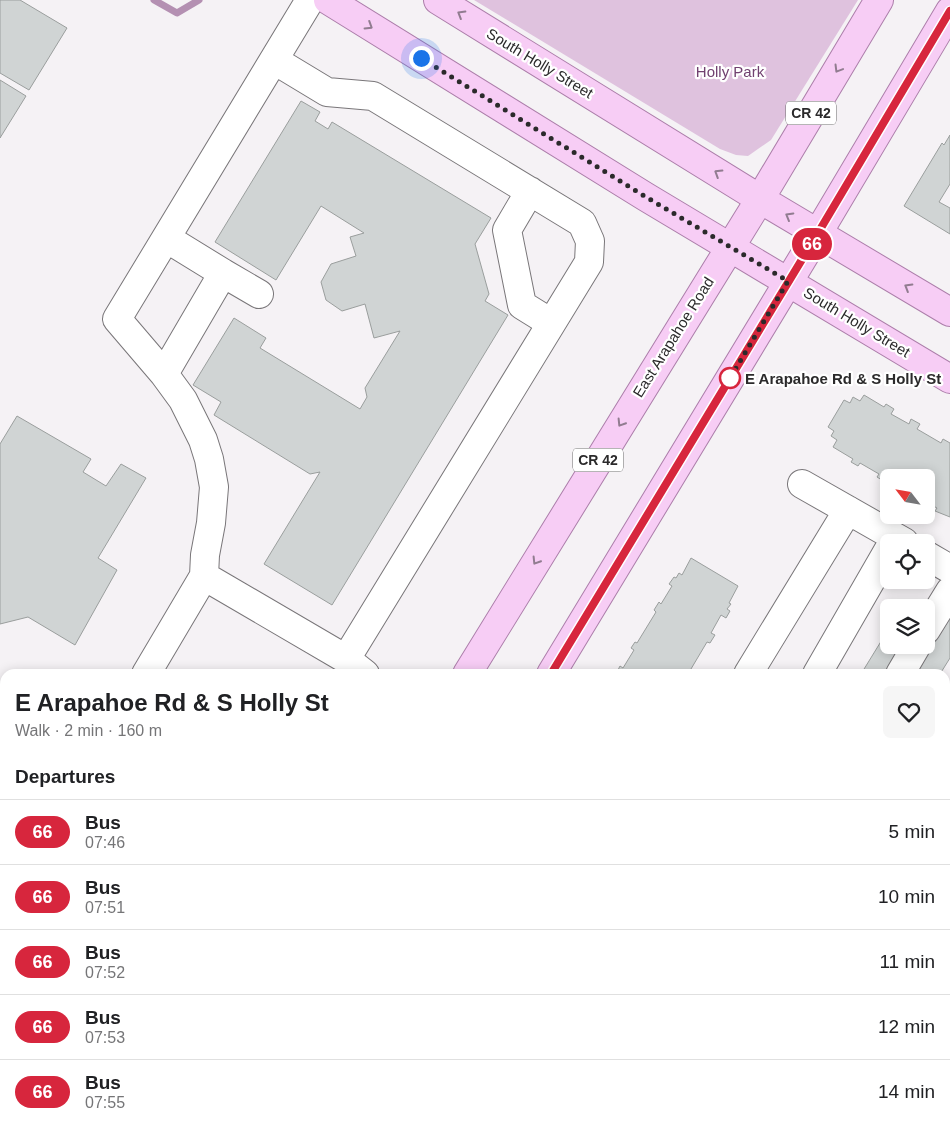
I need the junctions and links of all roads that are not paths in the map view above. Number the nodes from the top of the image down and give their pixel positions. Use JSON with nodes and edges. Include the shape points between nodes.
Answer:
{"nodes":[{"id":1,"x":310,"y":0,"type":"edge"},
{"id":2,"x":328,"y":0,"type":"edge"},
{"id":3,"x":438,"y":0,"type":"edge"},
{"id":4,"x":879,"y":0,"type":"edge"},
{"id":5,"x":948,"y":19,"type":"edge"},
{"id":6,"x":274,"y":60,"type":"junction"},
{"id":7,"x":530,"y":191,"type":"junction"},
{"id":8,"x":760,"y":199,"type":"junction"},
{"id":9,"x":818,"y":233,"type":"junction"},
{"id":10,"x":166,"y":238,"type":"junction"},
{"id":11,"x":729,"y":247,"type":"junction"},
{"id":12,"x":223,"y":273,"type":"junction"},
{"id":13,"x":788,"y":281,"type":"junction"},
{"id":14,"x":259,"y":294,"type":"dead end"},
{"id":15,"x":950,"y":312,"type":"edge"},
{"id":16,"x":551,"y":323,"type":"junction"},
{"id":17,"x":164,"y":374,"type":"junction"},
{"id":18,"x":950,"y":379,"type":"edge"},
{"id":19,"x":802,"y":484,"type":"dead end"},
{"id":20,"x":848,"y":510,"type":"junction"},
{"id":21,"x":882,"y":534,"type":"edge"},
{"id":22,"x":935,"y":561,"type":"edge"},
{"id":23,"x":880,"y":568,"type":"edge"},
{"id":24,"x":950,"y":569,"type":"edge"},
{"id":25,"x":204,"y":576,"type":"junction"},
{"id":26,"x":950,"y":591,"type":"edge"},
{"id":27,"x":935,"y":615,"type":"edge"},
{"id":28,"x":912,"y":654,"type":"edge"},
{"id":29,"x":149,"y":669,"type":"edge"},
{"id":30,"x":358,"y":669,"type":"edge"},
{"id":31,"x":361,"y":669,"type":"edge"},
{"id":32,"x":470,"y":669,"type":"edge"},
{"id":33,"x":554,"y":669,"type":"edge"},
{"id":34,"x":751,"y":669,"type":"edge"},
{"id":35,"x":820,"y":669,"type":"edge"},
{"id":36,"x":903,"y":669,"type":"edge"}],
"edges":[{"from":1,"to":6,"type":"street"},
{"from":2,"to":11,"type":"main road","name":"South Holly Street","one_way":true},
{"from":8,"to":3,"type":"main road","name":"South Holly Street","one_way":true},
{"from":4,"to":8,"type":"main road","name":"East Arapahoe Road","number":"CR 42","one_way":true},
{"from":5,"to":9,"type":"main road"},
{"from":6,"to":7,"type":"street","via":[[327,92],[372,96]]},
{"from":6,"to":10,"type":"street"},
{"from":7,"to":16,"type":"street","via":[[507,230],[522,305]]},
{"from":7,"to":16,"type":"street","via":[[582,223],[590,240],[589,262]]},
{"from":9,"to":8,"type":"main road","name":"South Holly Street","one_way":true},
{"from":8,"to":11,"type":"main road","name":"East Arapahoe Road","number":"CR 42"},
{"from":9,"to":13,"type":"main road"},
{"from":15,"to":9,"type":"main road","name":"South Holly Street","one_way":true},
{"from":10,"to":12,"type":"street"},
{"from":10,"to":17,"type":"street","via":[[117,319]]},
{"from":11,"to":13,"type":"main road","name":"South Holly Street"},
{"from":11,"to":32,"type":"main road","name":"East Arapahoe Road","number":"CR 42","one_way":true},
{"from":12,"to":14,"type":"street"},
{"from":12,"to":17,"type":"street"},
{"from":13,"to":18,"type":"main road","name":"South Holly Street"},
{"from":13,"to":33,"type":"main road"},
{"from":16,"to":31,"type":"street"},
{"from":17,"to":25,"type":"street","via":[[183,400],[210,459],[214,488]]},
{"from":19,"to":20,"type":"street"},
{"from":20,"to":21,"type":"street"},
{"from":20,"to":34,"type":"street"},
{"from":22,"to":24,"type":"street"},
{"from":23,"to":35,"type":"street"},
{"from":25,"to":29,"type":"street"},
{"from":25,"to":30,"type":"street"},
{"from":26,"to":27,"type":"street"},
{"from":28,"to":36,"type":"street"}]}
